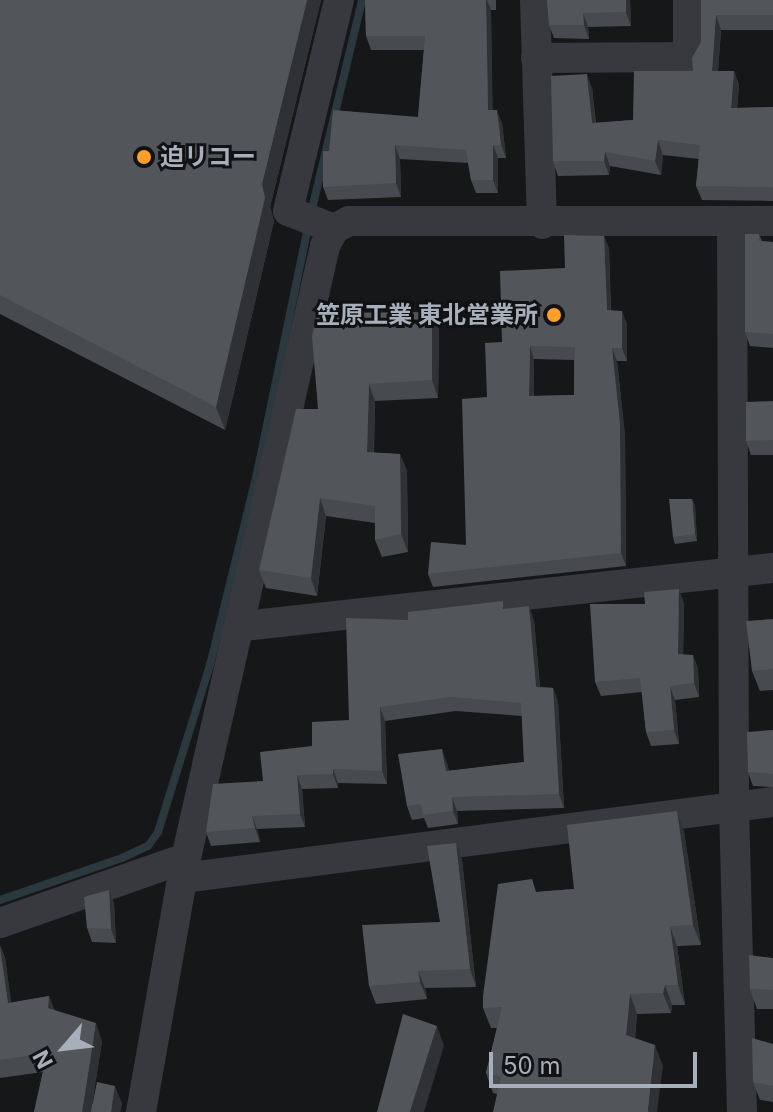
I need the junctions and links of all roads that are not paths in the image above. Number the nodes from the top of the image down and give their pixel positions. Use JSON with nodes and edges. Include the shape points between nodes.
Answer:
{"nodes":[{"id":1,"x":339,"y":0,"type":"edge"},
{"id":2,"x":535,"y":0,"type":"edge"},
{"id":3,"x":688,"y":0,"type":"edge"},
{"id":4,"x":536,"y":58,"type":"junction"},
{"id":5,"x":732,"y":221,"type":"junction"},
{"id":6,"x":773,"y":221,"type":"edge"},
{"id":7,"x":542,"y":224,"type":"junction"},
{"id":8,"x":330,"y":228,"type":"junction"},
{"id":9,"x":773,"y":568,"type":"edge"},
{"id":10,"x":734,"y":572,"type":"junction"},
{"id":11,"x":243,"y":626,"type":"junction"},
{"id":12,"x":773,"y":802,"type":"edge"},
{"id":13,"x":734,"y":807,"type":"junction"},
{"id":14,"x":185,"y":868,"type":"junction"},
{"id":15,"x":0,"y":923,"type":"edge"},
{"id":16,"x":752,"y":1109,"type":"edge"},
{"id":17,"x":141,"y":1112,"type":"edge"}],
"edges":[{"from":1,"to":8,"type":"street","via":[[288,211]]},
{"from":2,"to":4,"type":"street"},
{"from":3,"to":4,"type":"street","via":[[688,57]]},
{"from":4,"to":7,"type":"street"},
{"from":5,"to":6,"type":"street"},
{"from":5,"to":7,"type":"street"},
{"from":5,"to":10,"type":"street"},
{"from":7,"to":8,"type":"street","via":[[349,221]]},
{"from":8,"to":11,"type":"street"},
{"from":9,"to":10,"type":"street"},
{"from":10,"to":11,"type":"street"},
{"from":10,"to":13,"type":"street"},
{"from":11,"to":14,"type":"street"},
{"from":12,"to":13,"type":"street"},
{"from":13,"to":14,"type":"street"},
{"from":13,"to":16,"type":"street"},
{"from":14,"to":15,"type":"street"},
{"from":14,"to":17,"type":"street"}]}
